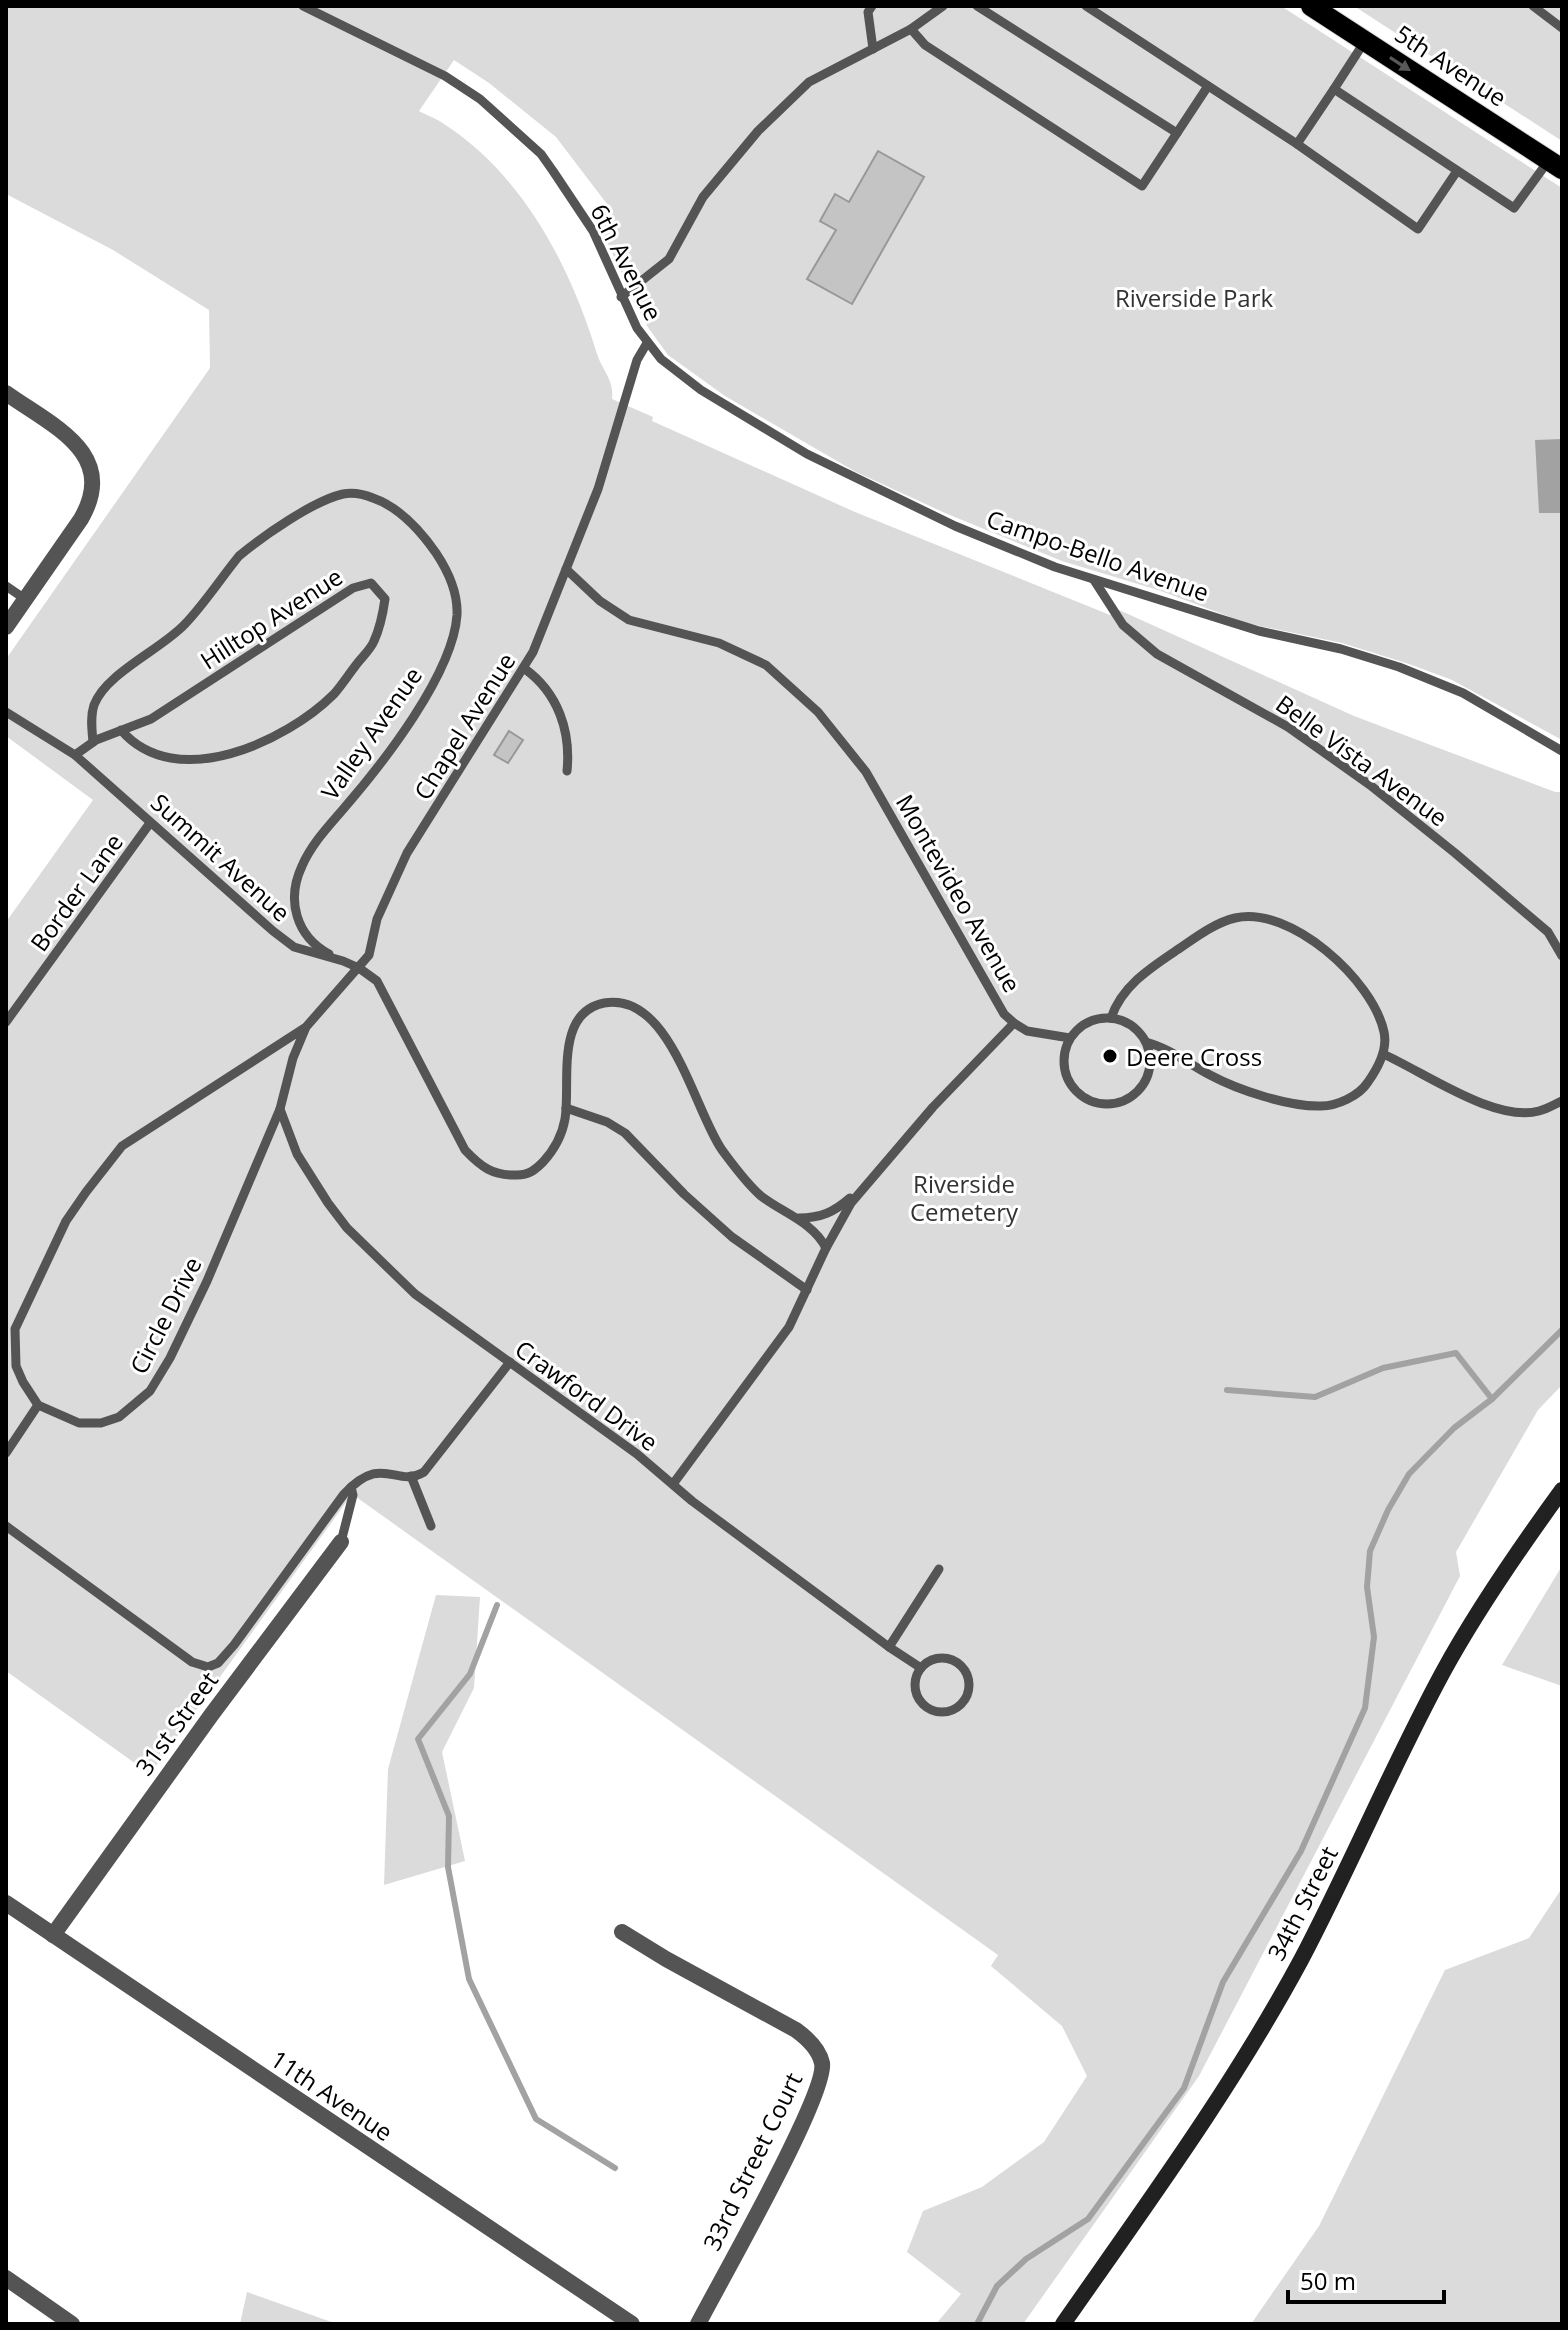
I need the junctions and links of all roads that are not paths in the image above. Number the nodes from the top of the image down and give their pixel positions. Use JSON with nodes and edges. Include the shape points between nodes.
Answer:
{"nodes":[{"id":1,"x":303,"y":6,"type":"edge"},
{"id":2,"x":872,"y":6,"type":"edge"},
{"id":3,"x":943,"y":6,"type":"edge"},
{"id":4,"x":977,"y":6,"type":"edge"},
{"id":5,"x":1086,"y":6,"type":"edge"},
{"id":6,"x":1311,"y":6,"type":"edge"},
{"id":7,"x":1533,"y":6,"type":"edge"},
{"id":8,"x":1562,"y":28,"type":"edge"},
{"id":9,"x":911,"y":29,"type":"junction"},
{"id":10,"x":1365,"y":41,"type":"junction"},
{"id":11,"x":873,"y":49,"type":"junction"},
{"id":12,"x":1208,"y":86,"type":"junction"},
{"id":13,"x":1334,"y":89,"type":"junction"},
{"id":14,"x":1177,"y":133,"type":"junction"},
{"id":15,"x":1297,"y":144,"type":"junction"},
{"id":16,"x":1555,"y":164,"type":"edge"},
{"id":17,"x":1457,"y":171,"type":"junction"},
{"id":18,"x":621,"y":297,"type":"junction"},
{"id":19,"x":647,"y":343,"type":"junction"},
{"id":20,"x":6,"y":393,"type":"edge"},
{"id":21,"x":566,"y":569,"type":"junction"},
{"id":22,"x":1094,"y":580,"type":"junction"},
{"id":23,"x":6,"y":586,"type":"edge"},
{"id":24,"x":25,"y":599,"type":"junction"},
{"id":25,"x":6,"y":627,"type":"edge"},
{"id":26,"x":525,"y":669,"type":"junction"},
{"id":27,"x":6,"y":712,"type":"edge"},
{"id":28,"x":121,"y":730,"type":"junction"},
{"id":29,"x":93,"y":742,"type":"junction"},
{"id":30,"x":1562,"y":751,"type":"edge"},
{"id":31,"x":75,"y":755,"type":"junction"},
{"id":32,"x":567,"y":771,"type":"dead end"},
{"id":33,"x":150,"y":823,"type":"junction"},
{"id":34,"x":1562,"y":956,"type":"edge"},
{"id":35,"x":343,"y":961,"type":"junction"},
{"id":36,"x":359,"y":968,"type":"junction"},
{"id":37,"x":1111,"y":1018,"type":"junction"},
{"id":38,"x":6,"y":1022,"type":"edge"},
{"id":39,"x":1014,"y":1023,"type":"junction"},
{"id":40,"x":306,"y":1027,"type":"junction"},
{"id":41,"x":1070,"y":1038,"type":"junction"},
{"id":42,"x":1146,"y":1042,"type":"junction"},
{"id":43,"x":1383,"y":1054,"type":"junction"},
{"id":44,"x":1562,"y":1101,"type":"edge"},
{"id":45,"x":566,"y":1108,"type":"junction"},
{"id":46,"x":280,"y":1109,"type":"junction"},
{"id":47,"x":862,"y":1188,"type":"junction"},
{"id":48,"x":794,"y":1218,"type":"junction"},
{"id":49,"x":826,"y":1248,"type":"junction"},
{"id":50,"x":807,"y":1290,"type":"junction"},
{"id":51,"x":510,"y":1362,"type":"junction"},
{"id":52,"x":38,"y":1405,"type":"junction"},
{"id":53,"x":6,"y":1453,"type":"edge"},
{"id":54,"x":411,"y":1476,"type":"junction"},
{"id":55,"x":673,"y":1484,"type":"junction"},
{"id":56,"x":351,"y":1487,"type":"junction"},
{"id":57,"x":1562,"y":1490,"type":"edge"},
{"id":58,"x":6,"y":1526,"type":"edge"},
{"id":59,"x":431,"y":1526,"type":"dead end"},
{"id":60,"x":341,"y":1542,"type":"joint"},
{"id":61,"x":939,"y":1569,"type":"dead end"},
{"id":62,"x":889,"y":1647,"type":"junction"},
{"id":63,"x":921,"y":1668,"type":"junction"},
{"id":64,"x":6,"y":1903,"type":"edge"},
{"id":65,"x":622,"y":1932,"type":"dead end"},
{"id":66,"x":53,"y":1935,"type":"junction"},
{"id":67,"x":6,"y":2278,"type":"edge"},
{"id":68,"x":1064,"y":2323,"type":"edge"},
{"id":69,"x":72,"y":2324,"type":"edge"},
{"id":70,"x":632,"y":2324,"type":"edge"},
{"id":71,"x":698,"y":2324,"type":"edge"}],
"edges":[{"from":1,"to":18,"type":"lane","name":"6th Avenue","via":[[445,76],[526,140],[593,231]]},
{"from":2,"to":11,"type":"lane","via":[[868,12]]},
{"from":3,"to":9,"type":"lane"},
{"from":4,"to":14,"type":"lane"},
{"from":5,"to":12,"type":"lane"},
{"from":6,"to":10,"type":"main road","name":"5th Avenue"},
{"from":7,"to":8,"type":"lane"},
{"from":9,"to":11,"type":"lane"},
{"from":9,"to":14,"type":"lane","via":[[925,45],[1142,186]]},
{"from":10,"to":13,"type":"lane"},
{"from":10,"to":16,"type":"main road","name":"5th Avenue","one_way":true},
{"from":11,"to":18,"type":"lane","via":[[809,82],[758,131],[703,197],[669,259]]},
{"from":12,"to":14,"type":"lane"},
{"from":12,"to":15,"type":"lane"},
{"from":13,"to":15,"type":"lane"},
{"from":13,"to":17,"type":"lane"},
{"from":15,"to":17,"type":"lane","via":[[1418,229]]},
{"from":16,"to":17,"type":"lane","via":[[1514,208]]},
{"from":18,"to":19,"type":"lane","name":"6th Avenue"},
{"from":19,"to":21,"type":"lane","name":"Chapel Avenue"},
{"from":19,"to":22,"type":"lane","name":"Campo-Bello Avenue","via":[[701,390],[807,454],[955,526]]},
{"from":20,"to":24,"type":"street","via":[[82,450],[93,472],[92,500]]},
{"from":21,"to":26,"type":"lane","name":"Chapel Avenue"},
{"from":21,"to":39,"type":"lane","name":"Montevideo Avenue","via":[[629,620],[719,643],[766,665],[818,712],[866,772],[1004,1014]]},
{"from":22,"to":30,"type":"lane","name":"Campo-Bello Avenue","via":[[1399,667],[1463,693]]},
{"from":22,"to":34,"type":"lane","name":"Belle Vista Avenue","via":[[1123,625],[1157,654],[1288,727],[1370,785],[1548,932]]},
{"from":23,"to":24,"type":"lane"},
{"from":24,"to":25,"type":"street"},
{"from":26,"to":32,"type":"lane","via":[[550,695],[565,722]]},
{"from":26,"to":36,"type":"lane","name":"Chapel Avenue","via":[[407,853],[387,892],[369,955]]},
{"from":27,"to":31,"type":"lane","name":"Summit Avenue"},
{"from":28,"to":28,"type":"lane","name":"Hilltop Avenue","via":[[139,745],[180,758],[239,752],[277,737],[335,693],[374,643],[385,599],[371,583],[353,588],[151,719]]},
{"from":28,"to":29,"type":"lane","name":"Hilltop Avenue"},
{"from":29,"to":31,"type":"lane","name":"Hilltop Avenue"},
{"from":29,"to":35,"type":"lane","name":"Valley Avenue","via":[[91,721],[100,696],[187,621],[249,547],[340,495],[373,498],[403,515],[446,568],[457,615],[448,653],[420,706],[301,868],[295,915],[322,950]]},
{"from":31,"to":33,"type":"lane","name":"Summit Avenue"},
{"from":33,"to":35,"type":"lane","name":"Summit Avenue","via":[[294,947]]},
{"from":33,"to":38,"type":"lane","name":"Border Lane"},
{"from":35,"to":36,"type":"lane","name":"Summit Avenue"},
{"from":36,"to":40,"type":"lane","name":"Chapel Avenue"},
{"from":36,"to":45,"type":"lane","name":"Summit Avenue","via":[[377,981],[465,1150],[487,1171],[526,1175],[536,1169],[557,1144]]},
{"from":37,"to":41,"type":"lane","via":[[1088,1021]]},
{"from":37,"to":42,"type":"lane","via":[[1136,1029]]},
{"from":37,"to":43,"type":"lane","via":[[1126,990],[1152,966],[1215,926],[1257,917],[1317,943],[1357,979],[1384,1033]]},
{"from":39,"to":41,"type":"lane","via":[[1027,1031]]},
{"from":39,"to":47,"type":"lane","name":"Montevideo Avenue"},
{"from":40,"to":46,"type":"lane","name":"Chapel Avenue"},
{"from":40,"to":52,"type":"lane","via":[[122,1146],[86,1192],[60,1232],[15,1329],[16,1366]]},
{"from":41,"to":42,"type":"lane","via":[[1065,1071],[1071,1085],[1097,1103],[1116,1103],[1142,1085],[1150,1065]]},
{"from":42,"to":43,"type":"lane","via":[[1243,1088],[1288,1103],[1323,1106],[1364,1089]]},
{"from":43,"to":44,"type":"lane","via":[[1466,1097],[1507,1111],[1537,1112]]},
{"from":45,"to":48,"type":"lane","name":"Summit Avenue","via":[[572,1031],[581,1016],[606,1003],[634,1007],[669,1042],[720,1147],[747,1182]]},
{"from":45,"to":50,"type":"lane","via":[[625,1133],[732,1237]]},
{"from":46,"to":51,"type":"lane","name":"Crawford Drive","via":[[297,1154],[347,1228],[415,1294]]},
{"from":46,"to":52,"type":"lane","name":"Circle Drive","via":[[207,1281],[150,1391],[119,1417],[101,1423],[79,1423]]},
{"from":47,"to":48,"type":"lane","via":[[834,1212]]},
{"from":47,"to":49,"type":"lane","name":"Montevideo Avenue"},
{"from":48,"to":49,"type":"lane","name":"Summit Avenue","via":[[817,1232]]},
{"from":49,"to":50,"type":"lane","name":"Montevideo Avenue"},
{"from":50,"to":55,"type":"lane","name":"Montevideo Avenue","via":[[775,1348]]},
{"from":51,"to":54,"type":"lane","via":[[424,1472]]},
{"from":51,"to":55,"type":"lane","name":"Crawford Drive"},
{"from":52,"to":53,"type":"lane"},
{"from":54,"to":56,"type":"lane","via":[[377,1471]]},
{"from":54,"to":59,"type":"lane"},
{"from":55,"to":62,"type":"lane","name":"Crawford Drive"},
{"from":56,"to":58,"type":"lane","via":[[234,1645],[208,1667],[192,1662]]},
{"from":56,"to":60,"type":"lane"},
{"from":57,"to":68,"type":"street","name":"34th Street","via":[[1501,1573],[1444,1669],[1262,2030],[1198,2133]]},
{"from":60,"to":66,"type":"street","name":"31st Street"},
{"from":61,"to":62,"type":"lane"},
{"from":62,"to":63,"type":"lane","name":"Crawford Drive"},
{"from":63,"to":63,"type":"lane","via":[[914,1686],[926,1708],[936,1713],[958,1708],[969,1682],[959,1664],[934,1659]]},
{"from":64,"to":66,"type":"street","name":"11th Avenue"},
{"from":65,"to":71,"type":"street","name":"33rd Street Court","via":[[796,2030],[808,2039],[822,2064],[802,2126]]},
{"from":66,"to":70,"type":"street","name":"11th Avenue"},
{"from":67,"to":69,"type":"street"}]}
